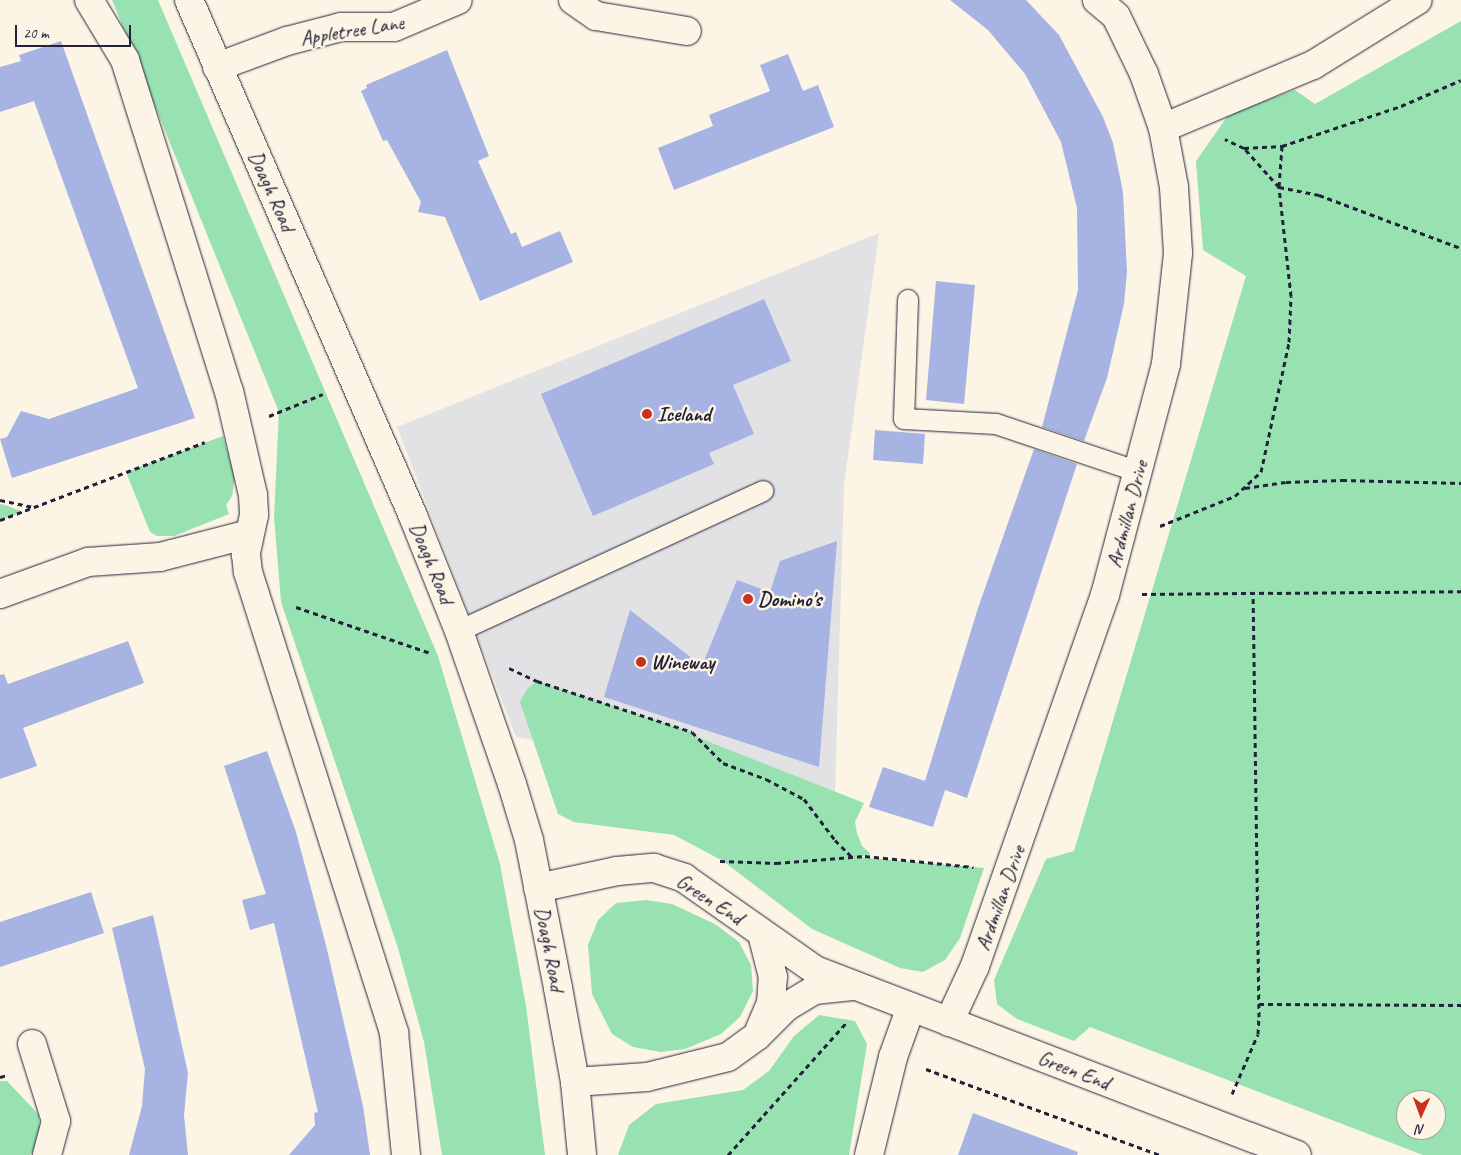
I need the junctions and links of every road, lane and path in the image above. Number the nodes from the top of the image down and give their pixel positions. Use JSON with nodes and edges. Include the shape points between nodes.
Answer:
{"nodes":[{"id":1,"x":89,"y":0,"type":"edge"},
{"id":2,"x":189,"y":0,"type":"edge"},
{"id":3,"x":458,"y":0,"type":"edge"},
{"id":4,"x":573,"y":0,"type":"edge"},
{"id":5,"x":1097,"y":0,"type":"edge"},
{"id":6,"x":1418,"y":0,"type":"edge"},
{"id":7,"x":687,"y":31,"type":"dead end"},
{"id":8,"x":217,"y":67,"type":"junction"},
{"id":9,"x":1461,"y":80,"type":"edge"},
{"id":10,"x":1174,"y":123,"type":"junction"},
{"id":11,"x":1282,"y":146,"type":"junction"},
{"id":12,"x":1244,"y":148,"type":"junction"},
{"id":13,"x":1279,"y":187,"type":"junction"},
{"id":14,"x":1461,"y":248,"type":"edge"},
{"id":15,"x":908,"y":300,"type":"dead end"},
{"id":16,"x":356,"y":380,"type":"junction"},
{"id":17,"x":238,"y":430,"type":"junction"},
{"id":18,"x":1139,"y":472,"type":"junction"},
{"id":19,"x":1461,"y":483,"type":"edge"},
{"id":20,"x":1243,"y":489,"type":"junction"},
{"id":21,"x":763,"y":491,"type":"dead end"},
{"id":22,"x":0,"y":500,"type":"edge"},
{"id":23,"x":34,"y":508,"type":"junction"},
{"id":24,"x":0,"y":520,"type":"edge"},
{"id":25,"x":249,"y":534,"type":"junction"},
{"id":26,"x":1120,"y":542,"type":"junction"},
{"id":27,"x":1461,"y":591,"type":"edge"},
{"id":28,"x":1253,"y":592,"type":"junction"},
{"id":29,"x":255,"y":593,"type":"junction"},
{"id":30,"x":0,"y":594,"type":"edge"},
{"id":31,"x":1105,"y":595,"type":"junction"},
{"id":32,"x":462,"y":639,"type":"junction"},
{"id":33,"x":852,"y":857,"type":"junction"},
{"id":34,"x":1010,"y":869,"type":"junction"},
{"id":35,"x":684,"y":878,"type":"junction"},
{"id":36,"x":538,"y":888,"type":"junction"},
{"id":37,"x":762,"y":934,"type":"junction"},
{"id":38,"x":862,"y":990,"type":"junction"},
{"id":39,"x":1259,"y":1004,"type":"junction"},
{"id":40,"x":1461,"y":1005,"type":"edge"},
{"id":41,"x":910,"y":1007,"type":"junction"},
{"id":42,"x":949,"y":1022,"type":"junction"},
{"id":43,"x":757,"y":1036,"type":"junction"},
{"id":44,"x":32,"y":1044,"type":"dead end"},
{"id":45,"x":893,"y":1057,"type":"junction"},
{"id":46,"x":575,"y":1082,"type":"junction"},
{"id":47,"x":1218,"y":1125,"type":"junction"},
{"id":48,"x":47,"y":1155,"type":"edge"},
{"id":49,"x":406,"y":1155,"type":"edge"},
{"id":50,"x":582,"y":1155,"type":"edge"},
{"id":51,"x":728,"y":1155,"type":"edge"},
{"id":52,"x":869,"y":1155,"type":"edge"},
{"id":53,"x":1160,"y":1155,"type":"edge"},
{"id":54,"x":1297,"y":1155,"type":"edge"}],
"edges":[{"from":1,"to":17,"type":"street","via":[[125,60],[229,391]]},
{"from":2,"to":8,"type":"street","name":"Doagh Road"},
{"from":3,"to":8,"type":"street","name":"Appletree Lane","via":[[394,27],[341,27],[287,41]]},
{"from":4,"to":7,"type":"street","via":[[596,16]]},
{"from":5,"to":10,"type":"street","name":"Ardmillan Drive","via":[[1116,16],[1144,74]]},
{"from":6,"to":10,"type":"street","via":[[1313,65]]},
{"from":8,"to":16,"type":"street","name":"Doagh Road"},
{"from":9,"to":11,"type":"path","via":[[1401,106]]},
{"from":10,"to":12,"type":"path"},
{"from":10,"to":18,"type":"street","name":"Ardmillan Drive","via":[[1178,253],[1166,364]]},
{"from":11,"to":12,"type":"path"},
{"from":11,"to":13,"type":"path"},
{"from":12,"to":13,"type":"path"},
{"from":13,"to":14,"type":"path","via":[[1319,195]]},
{"from":13,"to":20,"type":"path","via":[[1291,296],[1289,342],[1261,472]]},
{"from":15,"to":18,"type":"lane","via":[[904,419],[996,424]]},
{"from":16,"to":17,"type":"path"},
{"from":16,"to":32,"type":"street","name":"Doagh Road"},
{"from":17,"to":23,"type":"path"},
{"from":17,"to":25,"type":"street","via":[[253,495],[254,515]]},
{"from":18,"to":26,"type":"street","name":"Ardmillan Drive"},
{"from":19,"to":20,"type":"path","via":[[1295,482]]},
{"from":20,"to":26,"type":"path","via":[[1235,496]]},
{"from":21,"to":32,"type":"lane"},
{"from":22,"to":23,"type":"path"},
{"from":23,"to":24,"type":"path"},
{"from":25,"to":29,"type":"street","via":[[246,554]]},
{"from":25,"to":30,"type":"street","via":[[160,557],[88,562]]},
{"from":26,"to":31,"type":"street","name":"Ardmillan Drive"},
{"from":27,"to":28,"type":"path"},
{"from":28,"to":31,"type":"path"},
{"from":28,"to":39,"type":"path"},
{"from":29,"to":32,"type":"path","via":[[438,656]]},
{"from":29,"to":49,"type":"street","via":[[394,1033]]},
{"from":31,"to":34,"type":"street","name":"Ardmillan Drive"},
{"from":32,"to":33,"type":"path","via":[[537,681],[692,732],[724,763],[766,779],[804,799]]},
{"from":32,"to":36,"type":"street","name":"Doagh Road","via":[[512,784],[529,840]]},
{"from":33,"to":34,"type":"path"},
{"from":33,"to":35,"type":"path","via":[[776,863],[715,861]]},
{"from":34,"to":42,"type":"street","name":"Ardmillan Drive","via":[[975,966]]},
{"from":35,"to":36,"type":"street","name":"Green End","via":[[654,868],[617,871]]},
{"from":35,"to":37,"type":"street","name":"Green End"},
{"from":36,"to":46,"type":"street","name":"Doagh Road"},
{"from":37,"to":38,"type":"street","name":"Green End","via":[[815,970]]},
{"from":37,"to":43,"type":"street","name":"Green End","via":[[773,976],[771,1003]]},
{"from":38,"to":41,"type":"street","name":"Green End"},
{"from":38,"to":43,"type":"street","name":"Green End","via":[[814,990],[786,1007]]},
{"from":38,"to":51,"type":"path"},
{"from":39,"to":40,"type":"path"},
{"from":39,"to":47,"type":"path","via":[[1258,1034]]},
{"from":41,"to":42,"type":"street","name":"Green End"},
{"from":41,"to":45,"type":"street"},
{"from":42,"to":47,"type":"street","name":"Green End"},
{"from":43,"to":46,"type":"street","name":"Green End","via":[[728,1057],[692,1068],[647,1077]]},
{"from":44,"to":48,"type":"street","via":[[56,1121]]},
{"from":45,"to":52,"type":"street"},
{"from":45,"to":53,"type":"path"},
{"from":46,"to":50,"type":"street","name":"Doagh Road"},
{"from":47,"to":54,"type":"street","name":"Green End"}]}
